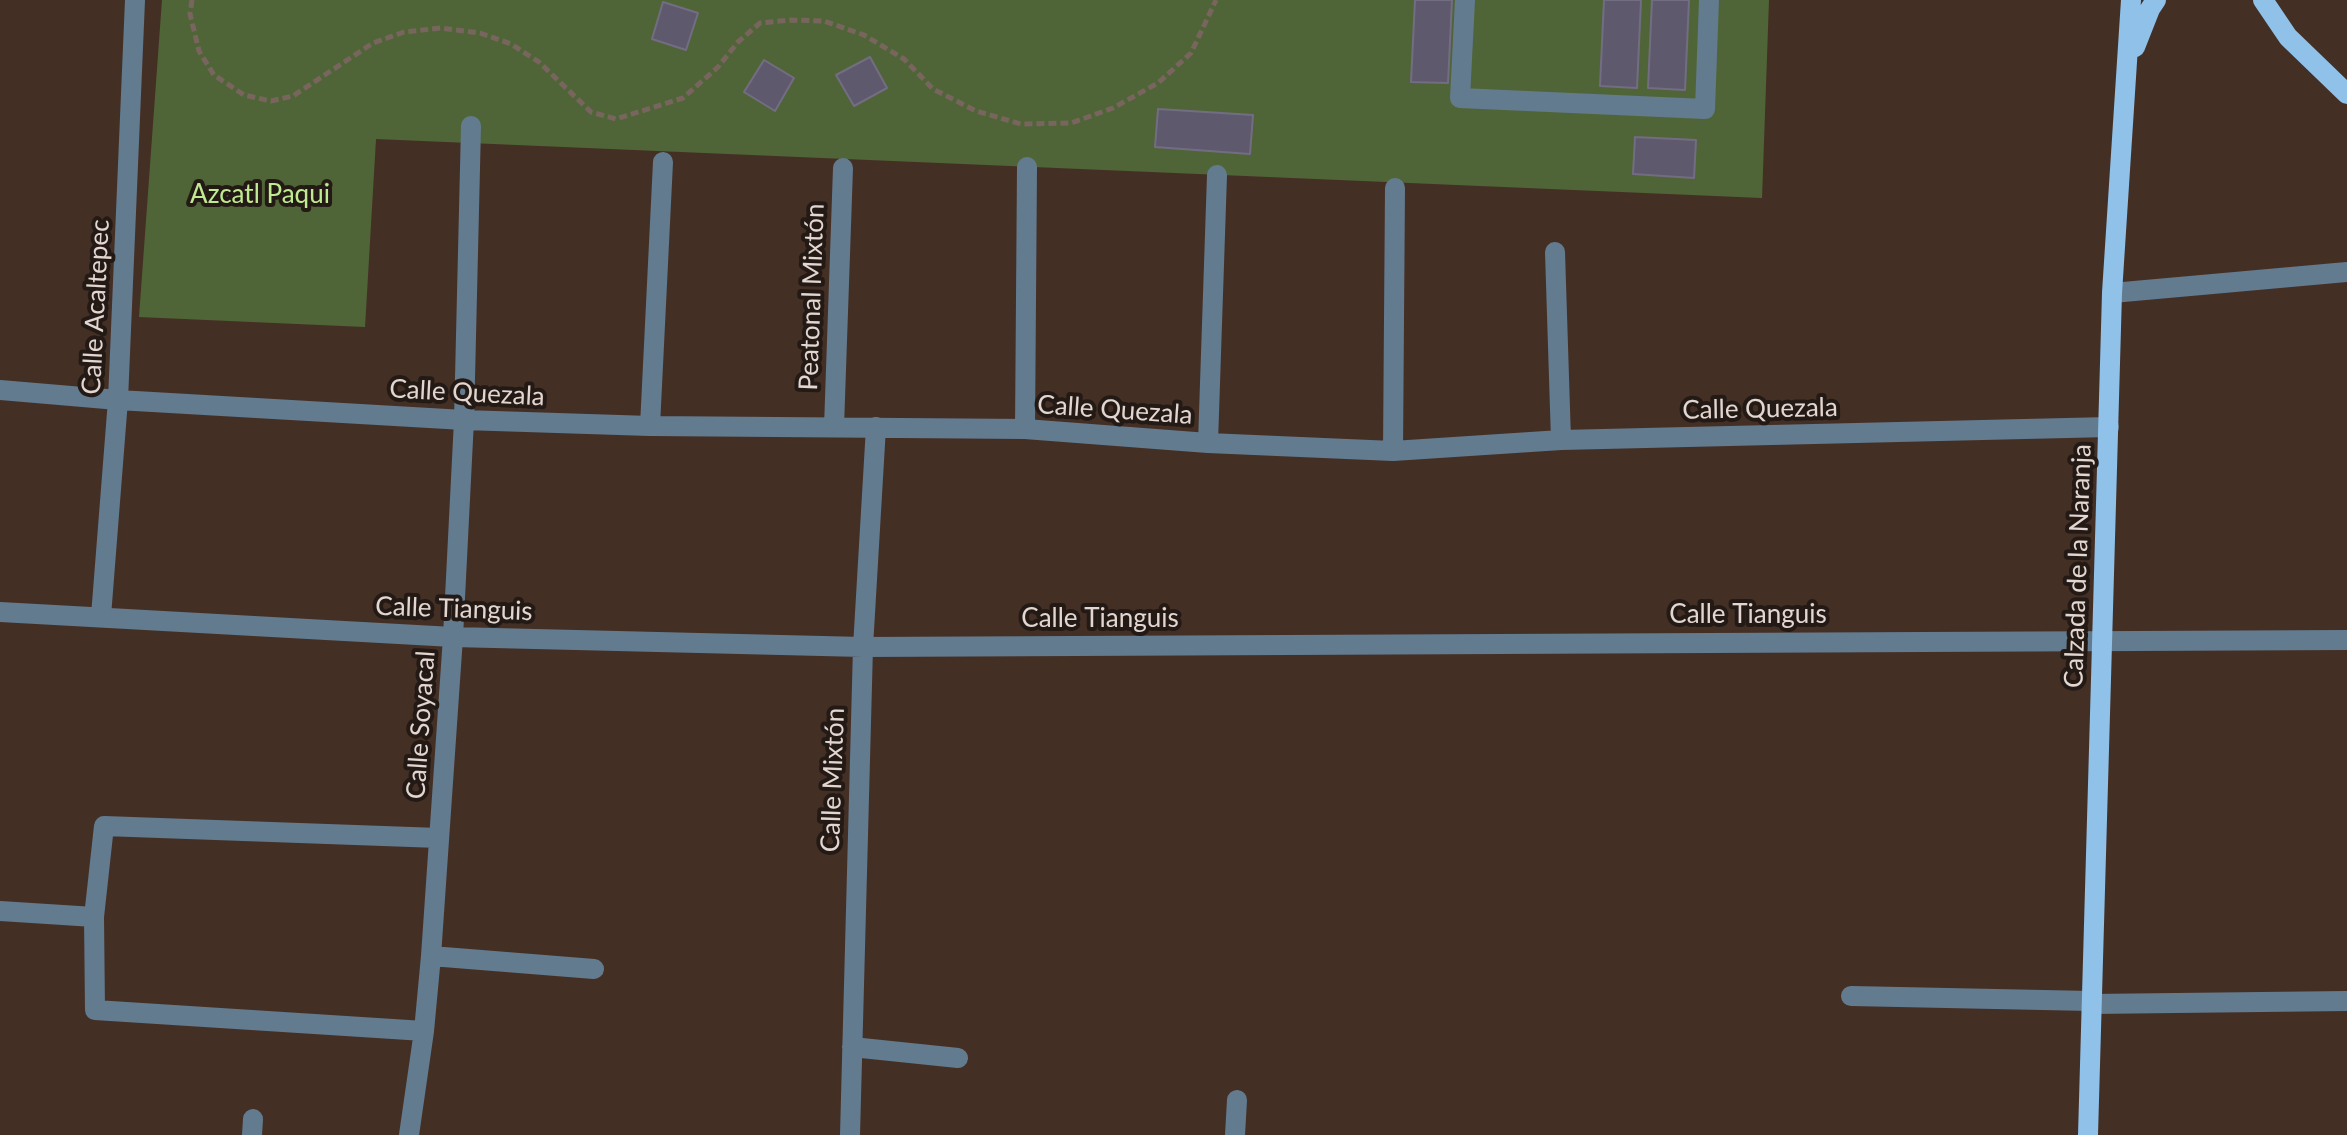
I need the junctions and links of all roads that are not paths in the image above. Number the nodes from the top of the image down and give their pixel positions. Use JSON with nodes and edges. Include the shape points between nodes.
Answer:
{"nodes":[{"id":1,"x":135,"y":0,"type":"edge"},
{"id":2,"x":1465,"y":0,"type":"edge"},
{"id":3,"x":1709,"y":0,"type":"edge"},
{"id":4,"x":2131,"y":0,"type":"edge"},
{"id":5,"x":2156,"y":0,"type":"edge"},
{"id":6,"x":2263,"y":0,"type":"edge"},
{"id":7,"x":2128,"y":65,"type":"junction"},
{"id":8,"x":2347,"y":94,"type":"edge"},
{"id":9,"x":471,"y":126,"type":"dead end"},
{"id":10,"x":663,"y":162,"type":"dead end"},
{"id":11,"x":1027,"y":167,"type":"dead end"},
{"id":12,"x":843,"y":168,"type":"dead end"},
{"id":13,"x":1217,"y":175,"type":"dead end"},
{"id":14,"x":1395,"y":188,"type":"dead end"},
{"id":15,"x":1555,"y":252,"type":"dead end"},
{"id":16,"x":2347,"y":272,"type":"edge"},
{"id":17,"x":2112,"y":293,"type":"junction"},
{"id":18,"x":0,"y":390,"type":"edge"},
{"id":19,"x":118,"y":400,"type":"junction"},
{"id":20,"x":464,"y":420,"type":"junction"},
{"id":21,"x":650,"y":426,"type":"junction"},
{"id":22,"x":834,"y":427,"type":"junction"},
{"id":23,"x":876,"y":427,"type":"junction"},
{"id":24,"x":2109,"y":427,"type":"junction"},
{"id":25,"x":1025,"y":429,"type":"junction"},
{"id":26,"x":1561,"y":440,"type":"junction"},
{"id":27,"x":1208,"y":443,"type":"junction"},
{"id":28,"x":1393,"y":451,"type":"junction"},
{"id":29,"x":0,"y":612,"type":"edge"},
{"id":30,"x":101,"y":616,"type":"junction"},
{"id":31,"x":453,"y":637,"type":"junction"},
{"id":32,"x":2100,"y":639,"type":"junction"},
{"id":33,"x":2347,"y":640,"type":"edge"},
{"id":34,"x":863,"y":647,"type":"junction"},
{"id":35,"x":439,"y":838,"type":"junction"},
{"id":36,"x":0,"y":911,"type":"edge"},
{"id":37,"x":94,"y":917,"type":"junction"},
{"id":38,"x":431,"y":956,"type":"junction"},
{"id":39,"x":594,"y":969,"type":"dead end"},
{"id":40,"x":1851,"y":996,"type":"dead end"},
{"id":41,"x":2347,"y":1001,"type":"edge"},
{"id":42,"x":2091,"y":1003,"type":"junction"},
{"id":43,"x":424,"y":1031,"type":"junction"},
{"id":44,"x":852,"y":1047,"type":"junction"},
{"id":45,"x":958,"y":1058,"type":"dead end"},
{"id":46,"x":1237,"y":1100,"type":"dead end"},
{"id":47,"x":409,"y":1135,"type":"edge"},
{"id":48,"x":850,"y":1135,"type":"edge"},
{"id":49,"x":1235,"y":1135,"type":"edge"},
{"id":50,"x":2088,"y":1135,"type":"edge"}],
"edges":[{"from":1,"to":19,"type":"street","name":"Calle Acaltepec"},
{"from":2,"to":3,"type":"street","via":[[1460,98],[1705,109]]},
{"from":4,"to":7,"type":"main road","name":"Calzada de la Naranja"},
{"from":5,"to":7,"type":"main road"},
{"from":6,"to":8,"type":"main road","via":[[2288,37]]},
{"from":7,"to":17,"type":"main road","name":"Calzada de la Naranja"},
{"from":9,"to":20,"type":"street","name":"Calle Soyacal"},
{"from":10,"to":21,"type":"street"},
{"from":11,"to":25,"type":"street"},
{"from":12,"to":22,"type":"street","name":"Peatonal Mixtón"},
{"from":13,"to":27,"type":"street"},
{"from":14,"to":28,"type":"street"},
{"from":15,"to":26,"type":"street"},
{"from":16,"to":17,"type":"street"},
{"from":17,"to":24,"type":"main road","name":"Calzada de la Naranja"},
{"from":18,"to":19,"type":"street","name":"Calle Quezala"},
{"from":19,"to":20,"type":"street","name":"Calle Quezala"},
{"from":19,"to":30,"type":"street","name":"Calle Acaltepec"},
{"from":20,"to":21,"type":"street","name":"Calle Quezala"},
{"from":20,"to":31,"type":"street","name":"Calle Soyacal"},
{"from":21,"to":22,"type":"street","name":"Calle Quezala"},
{"from":22,"to":23,"type":"street","name":"Calle Quezala"},
{"from":23,"to":25,"type":"street","name":"Calle Quezala"},
{"from":23,"to":34,"type":"street","name":"Calle Mixtón"},
{"from":24,"to":26,"type":"street","name":"Calle Quezala"},
{"from":24,"to":32,"type":"main road","name":"Calzada de la Naranja"},
{"from":25,"to":27,"type":"street","name":"Calle Quezala"},
{"from":26,"to":28,"type":"street","name":"Calle Quezala"},
{"from":27,"to":28,"type":"street","name":"Calle Quezala"},
{"from":29,"to":30,"type":"street","name":"Calle Tianguis"},
{"from":30,"to":31,"type":"street","name":"Calle Tianguis"},
{"from":31,"to":34,"type":"street","name":"Calle Tianguis"},
{"from":31,"to":35,"type":"street","name":"Calle Soyacal"},
{"from":32,"to":33,"type":"street","name":"Calle Tianguis"},
{"from":32,"to":34,"type":"street","name":"Calle Tianguis"},
{"from":32,"to":42,"type":"main road","name":"Calzada de la Naranja"},
{"from":34,"to":44,"type":"street","name":"Calle Mixtón"},
{"from":35,"to":37,"type":"street","via":[[104,826]]},
{"from":35,"to":38,"type":"street","name":"Calle Soyacal"},
{"from":36,"to":37,"type":"street"},
{"from":37,"to":43,"type":"street","via":[[95,1010]]},
{"from":38,"to":39,"type":"street"},
{"from":38,"to":43,"type":"street","name":"Calle Soyacal"},
{"from":40,"to":42,"type":"street"},
{"from":41,"to":42,"type":"street"},
{"from":42,"to":50,"type":"main road","name":"Calzada de la Naranja"},
{"from":43,"to":47,"type":"street","name":"Calle Soyacal"},
{"from":44,"to":45,"type":"street"},
{"from":44,"to":48,"type":"street","name":"Calle Mixtón"},
{"from":46,"to":49,"type":"street"}]}
